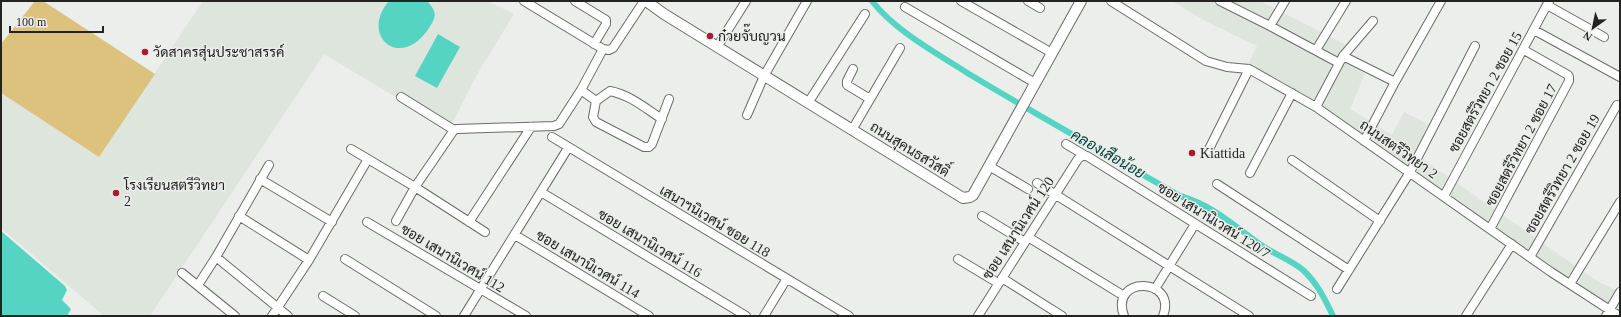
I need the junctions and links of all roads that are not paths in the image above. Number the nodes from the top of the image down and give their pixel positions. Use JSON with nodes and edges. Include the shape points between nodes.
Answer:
{"nodes":[{"id":1,"x":524,"y":1,"type":"edge"},
{"id":2,"x":575,"y":1,"type":"edge"},
{"id":3,"x":645,"y":1,"type":"edge"},
{"id":4,"x":746,"y":1,"type":"edge"},
{"id":5,"x":807,"y":1,"type":"edge"},
{"id":6,"x":961,"y":1,"type":"edge"},
{"id":7,"x":1028,"y":1,"type":"edge"},
{"id":8,"x":1081,"y":1,"type":"edge"},
{"id":9,"x":1111,"y":1,"type":"edge"},
{"id":10,"x":1285,"y":1,"type":"edge"},
{"id":11,"x":1346,"y":1,"type":"edge"},
{"id":12,"x":1441,"y":1,"type":"edge"},
{"id":13,"x":1223,"y":2,"type":"edge"},
{"id":14,"x":1548,"y":3,"type":"edge"},
{"id":15,"x":905,"y":7,"type":"dead end"},
{"id":16,"x":1040,"y":8,"type":"dead end"},
{"id":17,"x":864,"y":14,"type":"dead end"},
{"id":18,"x":1373,"y":21,"type":"dead end"},
{"id":19,"x":1270,"y":26,"type":"junction"},
{"id":20,"x":1534,"y":30,"type":"junction"},
{"id":21,"x":1604,"y":37,"type":"dead end"},
{"id":22,"x":594,"y":44,"type":"junction"},
{"id":23,"x":1475,"y":46,"type":"dead end"},
{"id":24,"x":717,"y":47,"type":"junction"},
{"id":25,"x":900,"y":48,"type":"dead end"},
{"id":26,"x":603,"y":49,"type":"junction"},
{"id":27,"x":1316,"y":50,"type":"junction"},
{"id":28,"x":1524,"y":50,"type":"junction"},
{"id":29,"x":1052,"y":53,"type":"junction"},
{"id":30,"x":1341,"y":60,"type":"junction"},
{"id":31,"x":853,"y":69,"type":"dead end"},
{"id":32,"x":1249,"y":69,"type":"junction"},
{"id":33,"x":764,"y":76,"type":"junction"},
{"id":34,"x":1620,"y":77,"type":"edge"},
{"id":35,"x":1395,"y":82,"type":"junction"},
{"id":36,"x":1036,"y":83,"type":"junction"},
{"id":37,"x":581,"y":90,"type":"junction"},
{"id":38,"x":1292,"y":93,"type":"junction"},
{"id":39,"x":401,"y":97,"type":"dead end"},
{"id":40,"x":669,"y":99,"type":"dead end"},
{"id":41,"x":870,"y":99,"type":"junction"},
{"id":42,"x":596,"y":101,"type":"junction"},
{"id":43,"x":808,"y":103,"type":"junction"},
{"id":44,"x":1617,"y":105,"type":"dead end"},
{"id":45,"x":1316,"y":107,"type":"junction"},
{"id":46,"x":747,"y":115,"type":"dead end"},
{"id":47,"x":662,"y":119,"type":"junction"},
{"id":48,"x":530,"y":126,"type":"junction"},
{"id":49,"x":454,"y":130,"type":"junction"},
{"id":50,"x":852,"y":130,"type":"junction"},
{"id":51,"x":552,"y":137,"type":"dead end"},
{"id":52,"x":1364,"y":141,"type":"junction"},
{"id":53,"x":1066,"y":144,"type":"dead end"},
{"id":54,"x":568,"y":148,"type":"junction"},
{"id":55,"x":351,"y":149,"type":"dead end"},
{"id":56,"x":1208,"y":151,"type":"dead end"},
{"id":57,"x":1084,"y":156,"type":"junction"},
{"id":58,"x":368,"y":159,"type":"junction"},
{"id":59,"x":1292,"y":160,"type":"dead end"},
{"id":60,"x":269,"y":165,"type":"dead end"},
{"id":61,"x":989,"y":166,"type":"junction"},
{"id":62,"x":1410,"y":172,"type":"junction"},
{"id":63,"x":1250,"y":173,"type":"dead end"},
{"id":64,"x":260,"y":179,"type":"junction"},
{"id":65,"x":1037,"y":183,"type":"dead end"},
{"id":66,"x":1218,"y":184,"type":"dead end"},
{"id":67,"x":415,"y":187,"type":"junction"},
{"id":68,"x":1028,"y":190,"type":"dead end"},
{"id":69,"x":541,"y":192,"type":"junction"},
{"id":70,"x":1055,"y":195,"type":"junction"},
{"id":71,"x":1444,"y":196,"type":"junction"},
{"id":72,"x":1620,"y":202,"type":"edge"},
{"id":73,"x":239,"y":216,"type":"junction"},
{"id":74,"x":982,"y":216,"type":"dead end"},
{"id":75,"x":396,"y":221,"type":"dead end"},
{"id":76,"x":1380,"y":221,"type":"junction"},
{"id":77,"x":332,"y":222,"type":"junction"},
{"id":78,"x":367,"y":222,"type":"dead end"},
{"id":79,"x":469,"y":222,"type":"junction"},
{"id":80,"x":1195,"y":224,"type":"junction"},
{"id":81,"x":1490,"y":229,"type":"junction"},
{"id":82,"x":485,"y":232,"type":"dead end"},
{"id":83,"x":515,"y":235,"type":"junction"},
{"id":84,"x":1026,"y":240,"type":"junction"},
{"id":85,"x":1512,"y":244,"type":"junction"},
{"id":86,"x":216,"y":257,"type":"junction"},
{"id":87,"x":1530,"y":257,"type":"junction"},
{"id":88,"x":345,"y":259,"type":"dead end"},
{"id":89,"x":958,"y":259,"type":"dead end"},
{"id":90,"x":309,"y":260,"type":"junction"},
{"id":91,"x":1169,"y":266,"type":"junction"},
{"id":92,"x":1349,"y":270,"type":"junction"},
{"id":93,"x":182,"y":273,"type":"dead end"},
{"id":94,"x":786,"y":280,"type":"junction"},
{"id":95,"x":1000,"y":281,"type":"junction"},
{"id":96,"x":1570,"y":284,"type":"junction"},
{"id":97,"x":198,"y":285,"type":"junction"},
{"id":98,"x":481,"y":289,"type":"junction"},
{"id":99,"x":1155,"y":289,"type":"junction"},
{"id":100,"x":1337,"y":289,"type":"dead end"},
{"id":101,"x":1620,"y":292,"type":"edge"},
{"id":102,"x":323,"y":296,"type":"dead end"},
{"id":103,"x":1124,"y":296,"type":"junction"},
{"id":104,"x":1310,"y":296,"type":"dead end"},
{"id":105,"x":278,"y":308,"type":"junction"},
{"id":106,"x":1608,"y":313,"type":"edge"},
{"id":107,"x":235,"y":316,"type":"edge"},
{"id":108,"x":272,"y":316,"type":"edge"},
{"id":109,"x":288,"y":316,"type":"edge"},
{"id":110,"x":355,"y":316,"type":"edge"},
{"id":111,"x":436,"y":316,"type":"edge"},
{"id":112,"x":464,"y":316,"type":"edge"},
{"id":113,"x":526,"y":316,"type":"edge"},
{"id":114,"x":649,"y":316,"type":"edge"},
{"id":115,"x":746,"y":316,"type":"edge"},
{"id":116,"x":764,"y":316,"type":"edge"},
{"id":117,"x":849,"y":316,"type":"edge"},
{"id":118,"x":978,"y":316,"type":"edge"},
{"id":119,"x":1062,"y":316,"type":"edge"},
{"id":120,"x":1124,"y":316,"type":"edge"},
{"id":121,"x":1162,"y":316,"type":"edge"},
{"id":122,"x":1249,"y":316,"type":"edge"},
{"id":123,"x":1466,"y":316,"type":"edge"},
{"id":124,"x":1619,"y":316,"type":"edge"}],
"edges":[{"from":1,"to":22,"type":"street"},
{"from":2,"to":22,"type":"street","via":[[606,20]]},
{"from":3,"to":24,"type":"main road","name":"ถนนสุคนธสวัสดิ์"},
{"from":3,"to":26,"type":"street","via":[[613,48]]},
{"from":4,"to":24,"type":"street"},
{"from":5,"to":33,"type":"street"},
{"from":6,"to":29,"type":"street"},
{"from":7,"to":16,"type":"street"},
{"from":8,"to":29,"type":"main road","name":"ถนนสุคนธสวัสดิ์"},
{"from":9,"to":32,"type":"street","via":[[1206,61],[1227,67]]},
{"from":10,"to":19,"type":"street"},
{"from":11,"to":27,"type":"street"},
{"from":12,"to":35,"type":"street"},
{"from":13,"to":19,"type":"street"},
{"from":14,"to":20,"type":"street","name":"ซอยสตรีวิทยา 2 ซอย 15"},
{"from":14,"to":21,"type":"street"},
{"from":15,"to":36,"type":"street"},
{"from":17,"to":43,"type":"street"},
{"from":18,"to":30,"type":"street"},
{"from":19,"to":27,"type":"street"},
{"from":20,"to":28,"type":"street","name":"ซอยสตรีวิทยา 2 ซอย 15"},
{"from":20,"to":34,"type":"street"},
{"from":22,"to":26,"type":"street"},
{"from":23,"to":62,"type":"street"},
{"from":24,"to":33,"type":"main road","name":"ถนนสุคนธสวัสดิ์"},
{"from":25,"to":41,"type":"street"},
{"from":26,"to":37,"type":"street"},
{"from":27,"to":30,"type":"street"},
{"from":28,"to":71,"type":"street","name":"ซอยสตรีวิทยา 2 ซอย 15"},
{"from":28,"to":81,"type":"street","name":"ซอยสตรีวิทยา 2 ซอย 17","via":[[1568,75],[1570,79]]},
{"from":29,"to":36,"type":"main road","name":"ถนนสุคนธสวัสดิ์"},
{"from":30,"to":35,"type":"street"},
{"from":30,"to":45,"type":"street"},
{"from":31,"to":41,"type":"street","via":[[847,85]]},
{"from":32,"to":38,"type":"street","name":"ถนนสตรีวิทยา 2"},
{"from":32,"to":56,"type":"street"},
{"from":33,"to":43,"type":"main road","name":"ถนนสุคนธสวัสดิ์"},
{"from":33,"to":46,"type":"street"},
{"from":35,"to":52,"type":"street"},
{"from":36,"to":61,"type":"main road","name":"ถนนสุคนธสวัสดิ์"},
{"from":37,"to":42,"type":"street"},
{"from":37,"to":48,"type":"street","via":[[559,124]]},
{"from":38,"to":45,"type":"street","name":"ถนนสตรีวิทยา 2"},
{"from":38,"to":63,"type":"street"},
{"from":39,"to":49,"type":"street"},
{"from":40,"to":47,"type":"street"},
{"from":41,"to":50,"type":"street"},
{"from":42,"to":47,"type":"street","via":[[610,91],[617,92]]},
{"from":42,"to":47,"type":"street","via":[[593,117],[596,122],[644,147],[652,144]]},
{"from":43,"to":50,"type":"main road","name":"ถนนสุคนธสวัสดิ์"},
{"from":44,"to":87,"type":"street","name":"ซอยสตรีวิทยา 2 ซอย 19"},
{"from":45,"to":52,"type":"street","name":"ถนนสตรีวิทยา 2"},
{"from":48,"to":49,"type":"street"},
{"from":48,"to":79,"type":"street"},
{"from":49,"to":67,"type":"street"},
{"from":50,"to":61,"type":"main road","name":"ถนนสุคนธสวัสดิ์","via":[[963,198],[973,194]]},
{"from":51,"to":54,"type":"street","name":"เสนาฯนิเวศน์ ซอย 118"},
{"from":52,"to":62,"type":"street","name":"ถนนสตรีวิทยา 2"},
{"from":53,"to":57,"type":"street","name":"ซอย เสนานิเวศน์ 120/7"},
{"from":54,"to":69,"type":"street"},
{"from":54,"to":94,"type":"street","name":"เสนาฯนิเวศน์ ซอย 118"},
{"from":55,"to":58,"type":"street"},
{"from":57,"to":70,"type":"street","name":"ซอย เสนานิเวศน์ 120","via":[[1078,159]]},
{"from":57,"to":80,"type":"street","name":"ซอย เสนานิเวศน์ 120/7"},
{"from":58,"to":67,"type":"street"},
{"from":58,"to":77,"type":"street"},
{"from":59,"to":76,"type":"street"},
{"from":60,"to":64,"type":"street"},
{"from":61,"to":68,"type":"street"},
{"from":62,"to":71,"type":"street","name":"ถนนสตรีวิทยา 2"},
{"from":62,"to":76,"type":"street"},
{"from":64,"to":73,"type":"street"},
{"from":64,"to":77,"type":"street"},
{"from":65,"to":70,"type":"street"},
{"from":66,"to":92,"type":"street"},
{"from":67,"to":75,"type":"street"},
{"from":67,"to":79,"type":"street"},
{"from":69,"to":83,"type":"street"},
{"from":69,"to":115,"type":"street","name":"ซอย เสนานิเวศน์ 116"},
{"from":70,"to":84,"type":"street","name":"ซอย เสนานิเวศน์ 120"},
{"from":70,"to":91,"type":"street"},
{"from":71,"to":81,"type":"street","name":"ถนนสตรีวิทยา 2"},
{"from":72,"to":96,"type":"street"},
{"from":73,"to":86,"type":"street"},
{"from":73,"to":90,"type":"street"},
{"from":74,"to":84,"type":"street"},
{"from":76,"to":92,"type":"street"},
{"from":77,"to":90,"type":"street"},
{"from":78,"to":98,"type":"street","name":"ซอย เสนานิเวศน์ 112"},
{"from":79,"to":82,"type":"street"},
{"from":80,"to":91,"type":"street"},
{"from":80,"to":104,"type":"street","name":"ซอย เสนานิเวศน์ 120/7"},
{"from":81,"to":85,"type":"street","name":"ถนนสตรีวิทยา 2"},
{"from":83,"to":98,"type":"street"},
{"from":83,"to":114,"type":"street","name":"ซอย เสนานิเวศน์ 114"},
{"from":84,"to":95,"type":"street","name":"ซอย เสนานิเวศน์ 120"},
{"from":84,"to":103,"type":"street"},
{"from":85,"to":87,"type":"street","name":"ถนนสตรีวิทยา 2"},
{"from":85,"to":123,"type":"street"},
{"from":86,"to":97,"type":"street"},
{"from":86,"to":105,"type":"street"},
{"from":87,"to":96,"type":"street","name":"ถนนสตรีวิทยา 2"},
{"from":88,"to":111,"type":"street"},
{"from":89,"to":95,"type":"street"},
{"from":90,"to":105,"type":"street"},
{"from":91,"to":99,"type":"street"},
{"from":91,"to":122,"type":"street"},
{"from":92,"to":100,"type":"street"},
{"from":93,"to":97,"type":"street"},
{"from":94,"to":116,"type":"street"},
{"from":94,"to":117,"type":"street","name":"เสนาฯนิเวศน์ ซอย 118"},
{"from":95,"to":118,"type":"street","name":"ซอย เสนานิเวศน์ 120"},
{"from":95,"to":119,"type":"street"},
{"from":96,"to":106,"type":"street","name":"ถนนสตรีวิทยา 2"},
{"from":97,"to":107,"type":"street"},
{"from":98,"to":112,"type":"street"},
{"from":98,"to":113,"type":"street","name":"ซอย เสนานิเวศน์ 112"},
{"from":99,"to":103,"type":"street","via":[[1150,286],[1138,286]]},
{"from":99,"to":121,"type":"street","via":[[1164,300],[1165,310]]},
{"from":101,"to":106,"type":"street"},
{"from":102,"to":110,"type":"street"},
{"from":103,"to":120,"type":"street"},
{"from":105,"to":108,"type":"street"},
{"from":105,"to":109,"type":"street"},
{"from":106,"to":124,"type":"street","name":"ถนนสตรีวิทยา 2"}]}
